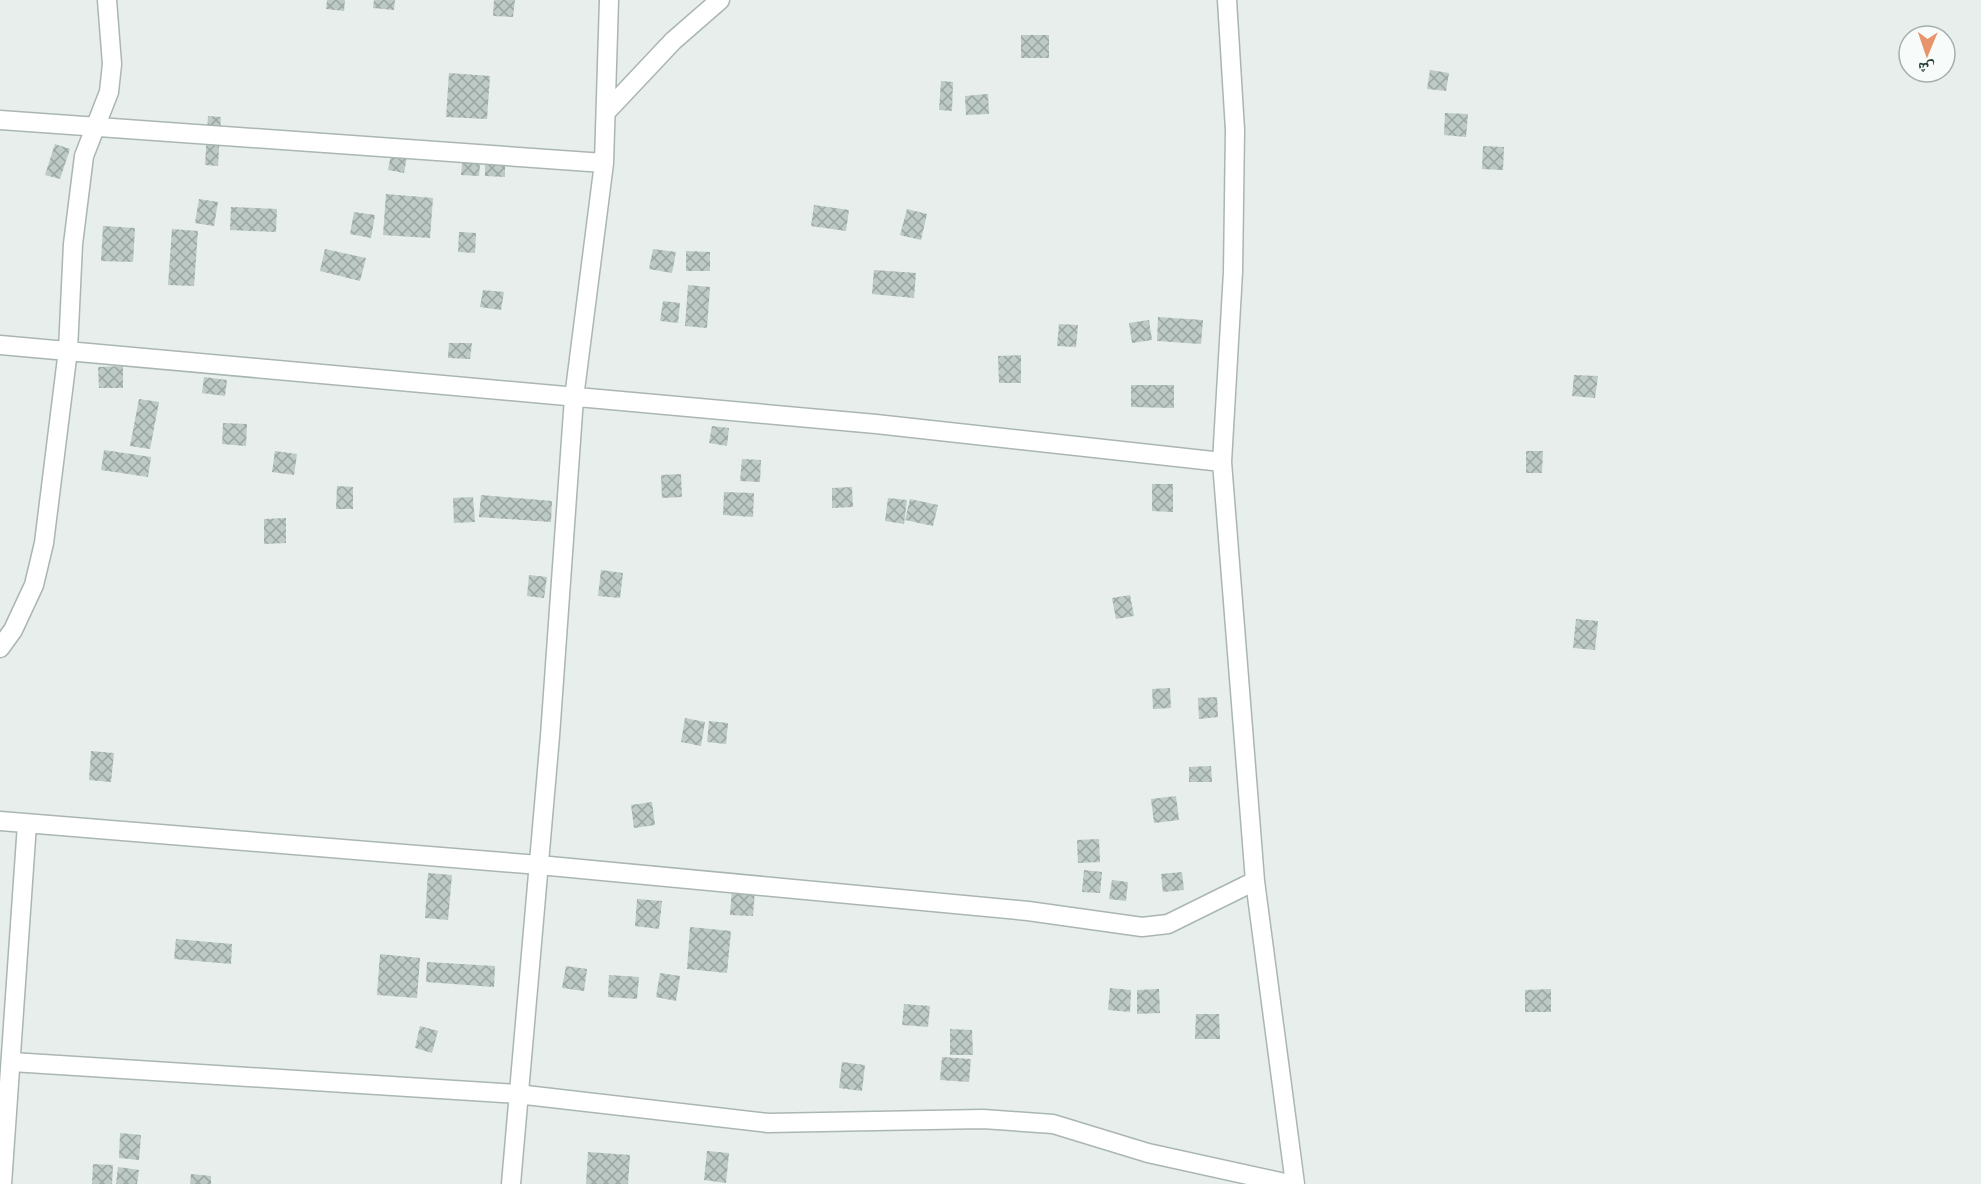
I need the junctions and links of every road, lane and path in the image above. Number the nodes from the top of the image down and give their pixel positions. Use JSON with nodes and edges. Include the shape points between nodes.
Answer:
{"nodes":[{"id":1,"x":107,"y":0,"type":"edge"},
{"id":2,"x":609,"y":0,"type":"edge"},
{"id":3,"x":720,"y":0,"type":"edge"},
{"id":4,"x":1227,"y":0,"type":"edge"},
{"id":5,"x":608,"y":110,"type":"junction"},
{"id":6,"x":0,"y":120,"type":"edge"},
{"id":7,"x":95,"y":127,"type":"junction"},
{"id":8,"x":604,"y":164,"type":"junction"},
{"id":9,"x":0,"y":345,"type":"edge"},
{"id":10,"x":68,"y":350,"type":"junction"},
{"id":11,"x":574,"y":398,"type":"junction"},
{"id":12,"x":1222,"y":462,"type":"junction"},
{"id":13,"x":0,"y":648,"type":"edge"},
{"id":14,"x":0,"y":821,"type":"edge"},
{"id":15,"x":27,"y":824,"type":"junction"},
{"id":16,"x":538,"y":865,"type":"junction"},
{"id":17,"x":1255,"y":881,"type":"junction"},
{"id":18,"x":12,"y":1062,"type":"junction"},
{"id":19,"x":517,"y":1094,"type":"junction"},
{"id":20,"x":2,"y":1184,"type":"edge"},
{"id":21,"x":511,"y":1184,"type":"edge"},
{"id":22,"x":1289,"y":1184,"type":"edge"},
{"id":23,"x":1295,"y":1184,"type":"edge"}],
"edges":[{"from":1,"to":7,"type":"street","via":[[112,64],[108,92]]},
{"from":2,"to":5,"type":"street"},
{"from":3,"to":5,"type":"street","via":[[673,41]]},
{"from":4,"to":12,"type":"street","via":[[1235,130],[1233,272]]},
{"from":5,"to":8,"type":"street"},
{"from":6,"to":7,"type":"street"},
{"from":7,"to":8,"type":"street"},
{"from":7,"to":10,"type":"street","via":[[84,156],[73,244]]},
{"from":8,"to":11,"type":"street"},
{"from":9,"to":10,"type":"street"},
{"from":10,"to":11,"type":"street"},
{"from":10,"to":13,"type":"street","via":[[44,543],[34,585]]},
{"from":11,"to":12,"type":"street","via":[[876,424]]},
{"from":11,"to":16,"type":"street"},
{"from":12,"to":17,"type":"street"},
{"from":14,"to":15,"type":"street"},
{"from":15,"to":16,"type":"street"},
{"from":15,"to":18,"type":"street"},
{"from":16,"to":17,"type":"street","via":[[1028,911],[1142,927],[1168,924]]},
{"from":16,"to":19,"type":"street"},
{"from":17,"to":23,"type":"street"},
{"from":18,"to":19,"type":"street"},
{"from":18,"to":20,"type":"street"},
{"from":19,"to":21,"type":"street"},
{"from":19,"to":22,"type":"street","via":[[768,1123],[983,1119],[1053,1124],[1148,1153]]}]}
